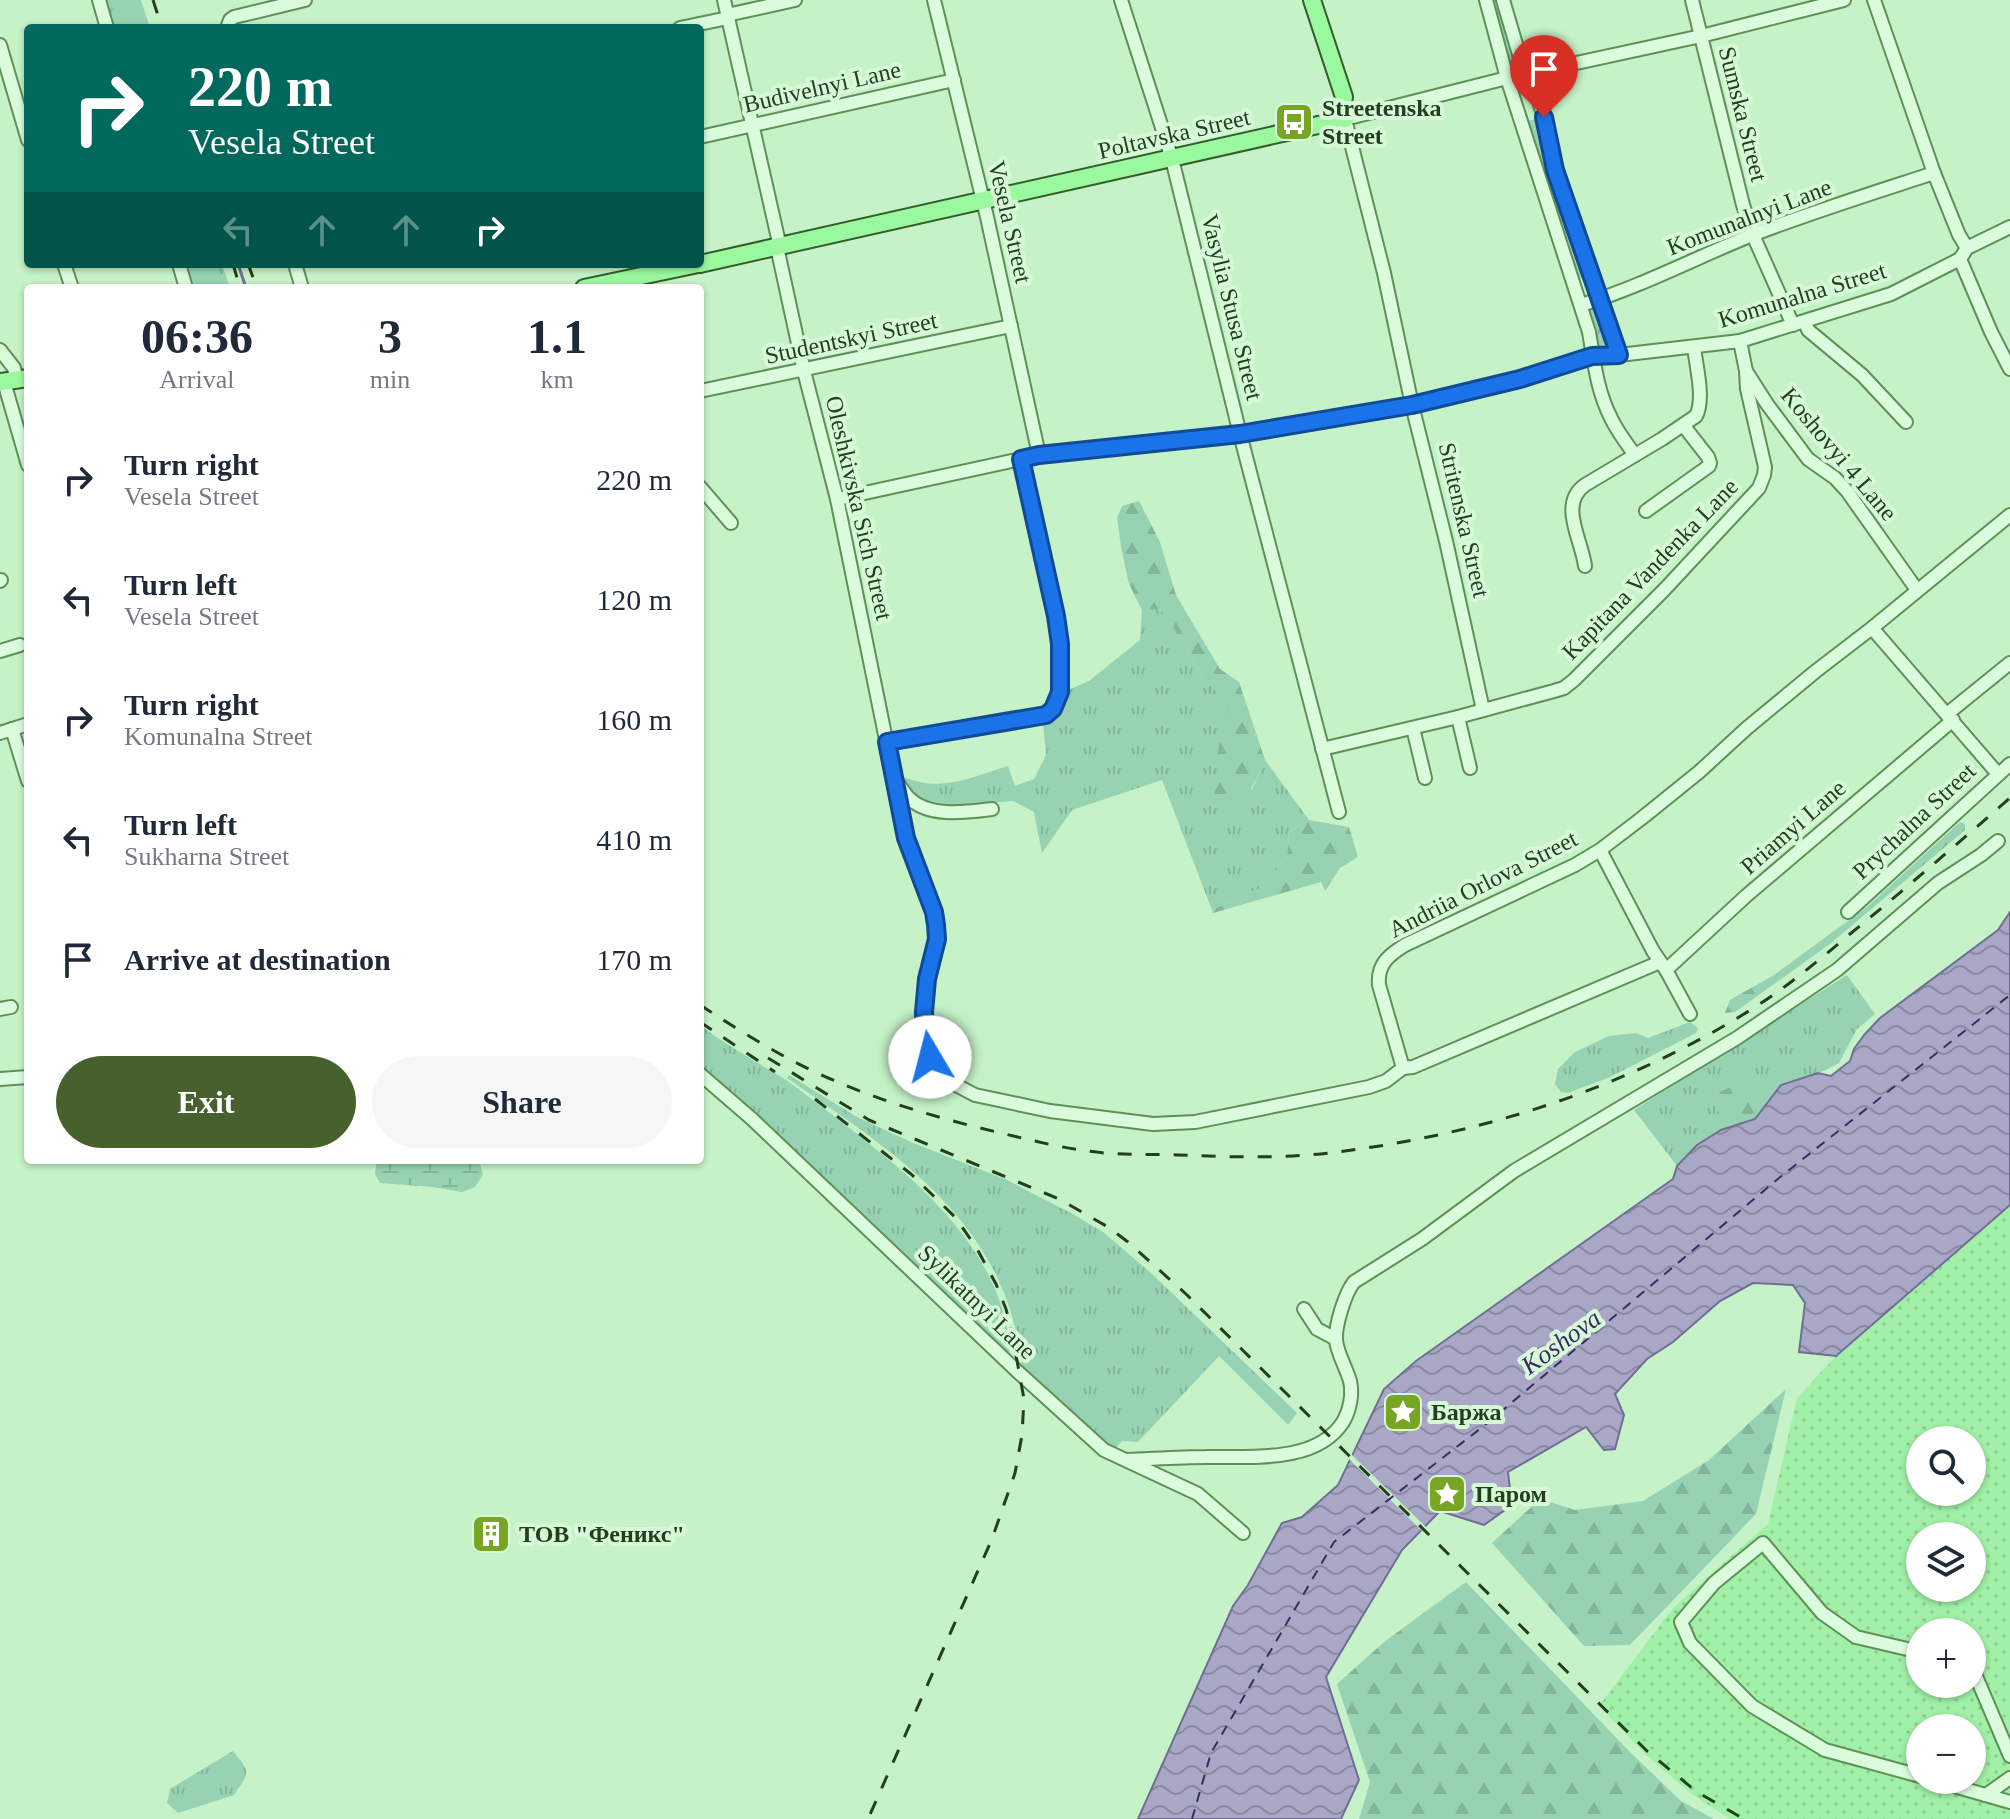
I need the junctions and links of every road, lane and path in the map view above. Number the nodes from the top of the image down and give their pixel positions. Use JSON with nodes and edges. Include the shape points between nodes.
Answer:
{"nodes":[{"id":1,"x":99,"y":0,"type":"edge"},
{"id":2,"x":305,"y":0,"type":"edge"},
{"id":3,"x":724,"y":0,"type":"edge"},
{"id":4,"x":795,"y":0,"type":"edge"},
{"id":5,"x":934,"y":0,"type":"edge"},
{"id":6,"x":1121,"y":0,"type":"edge"},
{"id":7,"x":1302,"y":0,"type":"edge"},
{"id":8,"x":1312,"y":0,"type":"edge"},
{"id":9,"x":1486,"y":0,"type":"edge"},
{"id":10,"x":1503,"y":0,"type":"edge"},
{"id":11,"x":1692,"y":0,"type":"edge"},
{"id":12,"x":1844,"y":0,"type":"edge"},
{"id":13,"x":1874,"y":0,"type":"edge"},
{"id":14,"x":728,"y":16,"type":"junction"},
{"id":15,"x":106,"y":24,"type":"edge"},
{"id":16,"x":228,"y":24,"type":"edge"},
{"id":17,"x":696,"y":24,"type":"edge"},
{"id":18,"x":1701,"y":36,"type":"junction"},
{"id":19,"x":0,"y":45,"type":"edge"},
{"id":20,"x":1529,"y":73,"type":"junction"},
{"id":21,"x":1507,"y":78,"type":"junction"},
{"id":22,"x":954,"y":80,"type":"junction"},
{"id":23,"x":1344,"y":114,"type":"junction"},
{"id":24,"x":754,"y":125,"type":"junction"},
{"id":25,"x":24,"y":126,"type":"edge"},
{"id":26,"x":704,"y":136,"type":"edge"},
{"id":27,"x":1172,"y":159,"type":"junction"},
{"id":28,"x":1934,"y":173,"type":"junction"},
{"id":29,"x":983,"y":201,"type":"junction"},
{"id":30,"x":2010,"y":227,"type":"edge"},
{"id":31,"x":1753,"y":235,"type":"junction"},
{"id":32,"x":779,"y":247,"type":"junction"},
{"id":33,"x":1964,"y":253,"type":"junction"},
{"id":34,"x":704,"y":263,"type":"edge"},
{"id":35,"x":680,"y":268,"type":"edge"},
{"id":36,"x":603,"y":284,"type":"edge"},
{"id":37,"x":1599,"y":300,"type":"junction"},
{"id":38,"x":1581,"y":305,"type":"junction"},
{"id":39,"x":1799,"y":323,"type":"junction"},
{"id":40,"x":1011,"y":326,"type":"junction"},
{"id":41,"x":1740,"y":341,"type":"junction"},
{"id":42,"x":1694,"y":347,"type":"junction"},
{"id":43,"x":0,"y":350,"type":"edge"},
{"id":44,"x":1619,"y":355,"type":"junction"},
{"id":45,"x":1592,"y":356,"type":"junction"},
{"id":46,"x":2010,"y":369,"type":"edge"},
{"id":47,"x":804,"y":371,"type":"junction"},
{"id":48,"x":1746,"y":371,"type":"junction"},
{"id":49,"x":12,"y":380,"type":"edge"},
{"id":50,"x":704,"y":390,"type":"edge"},
{"id":51,"x":1412,"y":405,"type":"junction"},
{"id":52,"x":1906,"y":422,"type":"dead end"},
{"id":53,"x":1683,"y":425,"type":"junction"},
{"id":54,"x":1240,"y":434,"type":"junction"},
{"id":55,"x":24,"y":452,"type":"edge"},
{"id":56,"x":1039,"y":455,"type":"junction"},
{"id":57,"x":1635,"y":455,"type":"junction"},
{"id":58,"x":1021,"y":459,"type":"junction"},
{"id":59,"x":704,"y":492,"type":"edge"},
{"id":60,"x":837,"y":499,"type":"junction"},
{"id":61,"x":1646,"y":511,"type":"dead end"},
{"id":62,"x":2010,"y":515,"type":"edge"},
{"id":63,"x":731,"y":523,"type":"dead end"},
{"id":64,"x":1585,"y":566,"type":"dead end"},
{"id":65,"x":1917,"y":590,"type":"junction"},
{"id":66,"x":1872,"y":628,"type":"junction"},
{"id":67,"x":20,"y":645,"type":"dead end"},
{"id":68,"x":0,"y":651,"type":"edge"},
{"id":69,"x":2010,"y":663,"type":"edge"},
{"id":70,"x":1483,"y":710,"type":"junction"},
{"id":71,"x":1458,"y":717,"type":"junction"},
{"id":72,"x":1950,"y":717,"type":"junction"},
{"id":73,"x":1413,"y":728,"type":"junction"},
{"id":74,"x":6,"y":731,"type":"edge"},
{"id":75,"x":887,"y":742,"type":"junction"},
{"id":76,"x":1322,"y":749,"type":"junction"},
{"id":77,"x":2010,"y":764,"type":"edge"},
{"id":78,"x":1470,"y":768,"type":"dead end"},
{"id":79,"x":24,"y":772,"type":"edge"},
{"id":80,"x":1998,"y":774,"type":"junction"},
{"id":81,"x":1425,"y":778,"type":"dead end"},
{"id":82,"x":895,"y":780,"type":"junction"},
{"id":83,"x":992,"y":809,"type":"dead end"},
{"id":84,"x":1339,"y":812,"type":"dead end"},
{"id":85,"x":1998,"y":841,"type":"dead end"},
{"id":86,"x":1600,"y":850,"type":"junction"},
{"id":87,"x":1848,"y":912,"type":"dead end"},
{"id":88,"x":1663,"y":966,"type":"junction"},
{"id":89,"x":1690,"y":1014,"type":"dead end"},
{"id":90,"x":1403,"y":1068,"type":"junction"},
{"id":91,"x":24,"y":1077,"type":"edge"},
{"id":92,"x":704,"y":1077,"type":"edge"},
{"id":93,"x":0,"y":1079,"type":"edge"},
{"id":94,"x":1304,"y":1309,"type":"dead end"},
{"id":95,"x":1336,"y":1339,"type":"junction"},
{"id":96,"x":1127,"y":1460,"type":"junction"},
{"id":97,"x":1243,"y":1533,"type":"dead end"},
{"id":98,"x":1906,"y":1649,"type":"edge"},
{"id":99,"x":1985,"y":1698,"type":"edge"},
{"id":100,"x":2010,"y":1756,"type":"edge"},
{"id":101,"x":1906,"y":1772,"type":"edge"},
{"id":102,"x":2010,"y":1778,"type":"edge"},
{"id":103,"x":1982,"y":1794,"type":"edge"},
{"id":104,"x":1986,"y":1795,"type":"junction"},
{"id":105,"x":2010,"y":1802,"type":"edge"}],
"edges":[{"from":1,"to":15,"type":"street"},
{"from":2,"to":16,"type":"street","via":[[241,15]]},
{"from":3,"to":14,"type":"street","name":"Oleshkivska Sich Street"},
{"from":4,"to":14,"type":"street"},
{"from":5,"to":22,"type":"street","name":"Vesela Street"},
{"from":6,"to":27,"type":"street","name":"Vasylia Stusa Street"},
{"from":7,"to":23,"type":"main road","name":"Stritenska Street","via":[[1333,98]]},
{"from":8,"to":23,"type":"main road","name":"Stritenska Street","via":[[1344,97]]},
{"from":9,"to":21,"type":"street"},
{"from":10,"to":20,"type":"street"},
{"from":11,"to":18,"type":"street","name":"Sumska Street"},
{"from":12,"to":18,"type":"street","name":"Poltavska Street"},
{"from":13,"to":28,"type":"street"},
{"from":14,"to":17,"type":"street"},
{"from":14,"to":24,"type":"street","name":"Oleshkivska Sich Street"},
{"from":18,"to":20,"type":"street","name":"Poltavska Street"},
{"from":18,"to":31,"type":"street","name":"Sumska Street"},
{"from":19,"to":25,"type":"street"},
{"from":20,"to":21,"type":"street","name":"Poltavska Street"},
{"from":20,"to":37,"type":"street"},
{"from":21,"to":23,"type":"street","name":"Poltavska Street"},
{"from":21,"to":38,"type":"street"},
{"from":22,"to":24,"type":"street","name":"Budivelnyi Lane"},
{"from":22,"to":29,"type":"street","name":"Vesela Street"},
{"from":23,"to":27,"type":"main road","name":"Poltavska Street"},
{"from":23,"to":51,"type":"street","name":"Stritenska Street"},
{"from":24,"to":26,"type":"street","name":"Budivelnyi Lane"},
{"from":24,"to":32,"type":"street","name":"Oleshkivska Sich Street"},
{"from":27,"to":29,"type":"main road","name":"Poltavska Street"},
{"from":27,"to":54,"type":"street","name":"Vasylia Stusa Street"},
{"from":28,"to":31,"type":"street","name":"Komunalnyi Lane"},
{"from":28,"to":33,"type":"street"},
{"from":29,"to":32,"type":"main road","name":"Poltavska Street"},
{"from":29,"to":40,"type":"street","name":"Vesela Street"},
{"from":30,"to":33,"type":"street","name":"Komunalna Street"},
{"from":31,"to":37,"type":"street","name":"Komunalnyi Lane"},
{"from":31,"to":39,"type":"street","name":"Sumska Street"},
{"from":32,"to":34,"type":"main road","name":"Poltavska Street"},
{"from":32,"to":47,"type":"street","name":"Oleshkivska Sich Street"},
{"from":33,"to":39,"type":"street","name":"Komunalna Street","via":[[1891,294]]},
{"from":33,"to":46,"type":"street","via":[[1991,332]]},
{"from":35,"to":36,"type":"main road","name":"Poltavska Street"},
{"from":37,"to":38,"type":"street","name":"Komunalnyi Lane"},
{"from":37,"to":44,"type":"street"},
{"from":38,"to":45,"type":"street"},
{"from":39,"to":41,"type":"street","name":"Komunalna Street"},
{"from":39,"to":52,"type":"street","name":"Sumska Street","via":[[1862,375]]},
{"from":40,"to":47,"type":"street","name":"Studentskyi Street"},
{"from":40,"to":56,"type":"street","name":"Vesela Street"},
{"from":41,"to":42,"type":"street","name":"Komunalna Street"},
{"from":41,"to":48,"type":"street","name":"Koshovyi 4 Lane"},
{"from":42,"to":44,"type":"street","name":"Komunalna Street"},
{"from":42,"to":53,"type":"street","via":[[1700,407]]},
{"from":43,"to":49,"type":"street","via":[[14,368]]},
{"from":44,"to":45,"type":"street","name":"Komunalna Street"},
{"from":45,"to":51,"type":"street","name":"Komunalna Street"},
{"from":45,"to":57,"type":"street","via":[[1610,417]]},
{"from":47,"to":50,"type":"street","name":"Studentskyi Street"},
{"from":47,"to":60,"type":"street","name":"Oleshkivska Sich Street"},
{"from":48,"to":65,"type":"street","name":"Koshovyi 4 Lane","via":[[1808,459],[1847,491]]},
{"from":48,"to":70,"type":"street","name":"Kapitana Vandenka Lane","via":[[1763,455],[1759,488],[1569,684]]},
{"from":49,"to":55,"type":"street","via":[[5,390]]},
{"from":51,"to":54,"type":"street","name":"Komunalna Street"},
{"from":51,"to":70,"type":"street","name":"Stritenska Street"},
{"from":53,"to":57,"type":"street"},
{"from":53,"to":61,"type":"street","via":[[1710,463]]},
{"from":54,"to":56,"type":"street","name":"Komunalna Street"},
{"from":54,"to":76,"type":"street","name":"Vasylia Stusa Street"},
{"from":56,"to":58,"type":"street","name":"Komunalna Street"},
{"from":57,"to":64,"type":"street","via":[[1579,489],[1574,498]]},
{"from":58,"to":60,"type":"street","name":"Komunalna Street"},
{"from":58,"to":75,"type":"street","via":[[1056,616],[1058,700],[1046,715]]},
{"from":59,"to":63,"type":"street"},
{"from":60,"to":75,"type":"street","name":"Oleshkivska Sich Street"},
{"from":62,"to":65,"type":"street","name":"Andriia Orlova Street"},
{"from":65,"to":66,"type":"street","name":"Andriia Orlova Street"},
{"from":66,"to":72,"type":"street"},
{"from":66,"to":86,"type":"street","name":"Andriia Orlova Street"},
{"from":67,"to":68,"type":"street"},
{"from":69,"to":72,"type":"street","name":"Priamyi Lane"},
{"from":70,"to":71,"type":"street","name":"Kapitana Vandenka Lane"},
{"from":71,"to":73,"type":"street","name":"Kapitana Vandenka Lane"},
{"from":71,"to":78,"type":"street"},
{"from":72,"to":80,"type":"street"},
{"from":72,"to":88,"type":"street","name":"Priamyi Lane"},
{"from":73,"to":76,"type":"street","name":"Kapitana Vandenka Lane"},
{"from":73,"to":81,"type":"street"},
{"from":74,"to":79,"type":"street"},
{"from":75,"to":82,"type":"street","name":"Oleshkivska Sich Street"},
{"from":76,"to":84,"type":"street","name":"Vasylia Stusa Street"},
{"from":77,"to":80,"type":"street","name":"Prychalna Street"},
{"from":80,"to":87,"type":"street","name":"Prychalna Street"},
{"from":82,"to":83,"type":"street","via":[[909,798],[932,809]]},
{"from":82,"to":90,"type":"street","via":[[906,838],[936,925],[925,1035],[930,1057],[956,1085],[975,1095],[1050,1111],[1153,1124],[1195,1122],[1369,1087]]},
{"from":85,"to":95,"type":"street","via":[[1938,883],[1837,970],[1737,1038],[1514,1171],[1354,1282],[1347,1290]]},
{"from":86,"to":88,"type":"street"},
{"from":86,"to":90,"type":"street","name":"Andriia Orlova Street","via":[[1390,955],[1381,965],[1379,985]]},
{"from":88,"to":89,"type":"street"},
{"from":88,"to":90,"type":"street","name":"Priamyi Lane"},
{"from":91,"to":93,"type":"street"},
{"from":92,"to":96,"type":"street","name":"Sylikatnyi Lane","via":[[1104,1450]]},
{"from":94,"to":95,"type":"street","via":[[1317,1329]]},
{"from":95,"to":96,"type":"street","via":[[1351,1398],[1347,1416],[1324,1442],[1275,1455]]},
{"from":96,"to":97,"type":"street","name":"Sylikatnyi Lane","via":[[1198,1494]]},
{"from":98,"to":101,"type":"street","via":[[1856,1637],[1822,1613],[1763,1543],[1714,1583],[1681,1622],[1690,1643],[1752,1706],[1825,1750]]},
{"from":99,"to":100,"type":"street"},
{"from":102,"to":104,"type":"street"},
{"from":103,"to":104,"type":"street"},
{"from":104,"to":105,"type":"street"}]}
